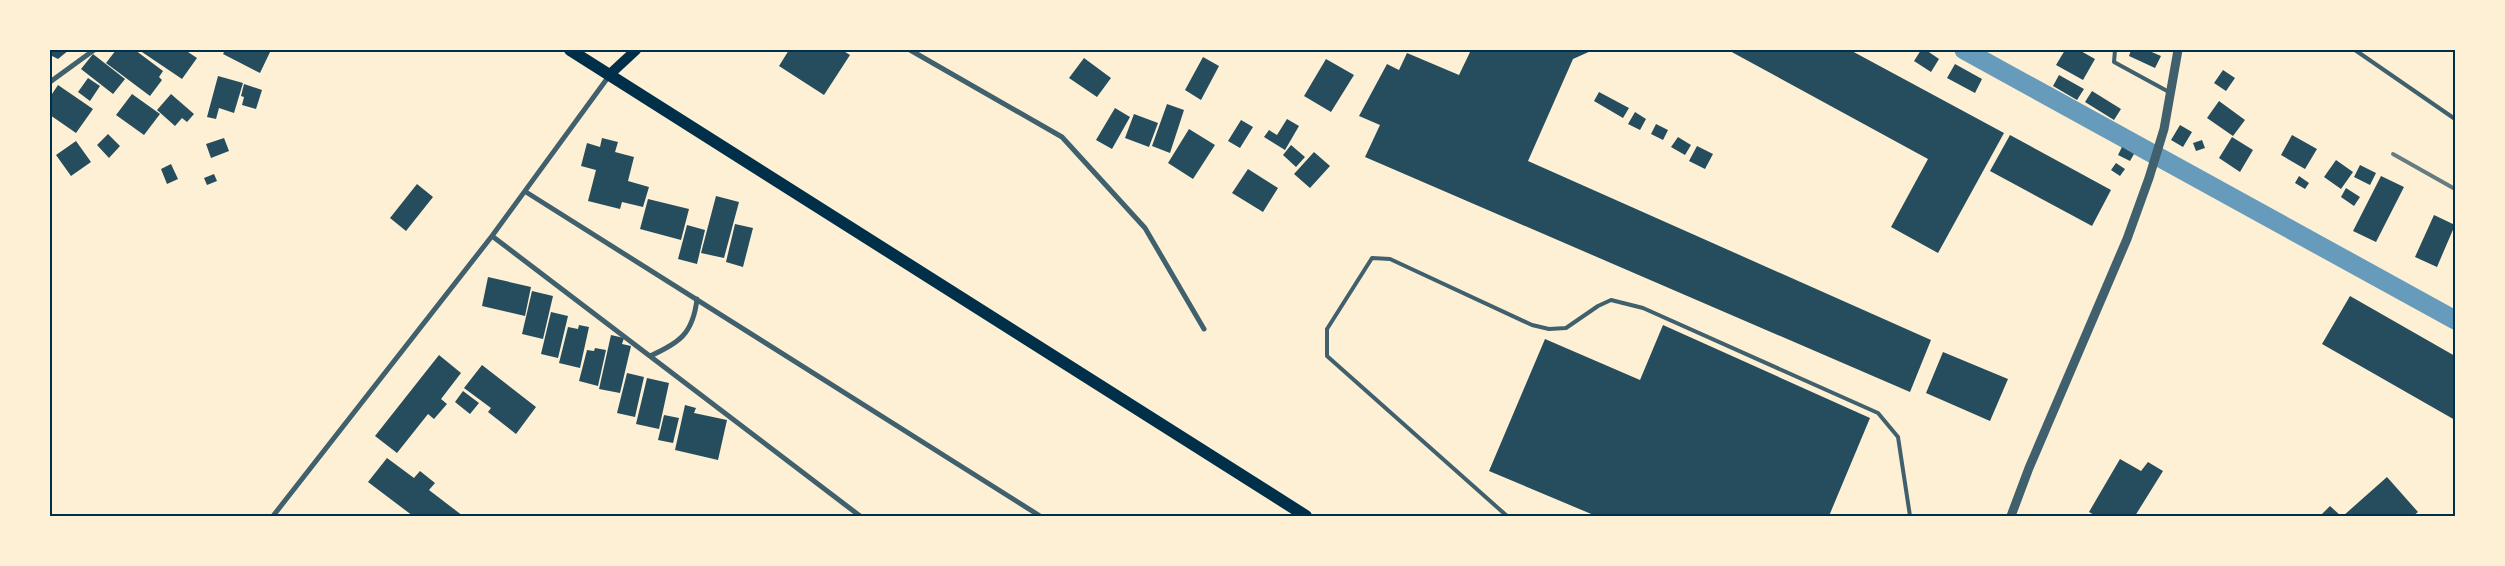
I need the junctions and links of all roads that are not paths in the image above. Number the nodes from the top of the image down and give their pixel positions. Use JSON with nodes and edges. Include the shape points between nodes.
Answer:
{"nodes":[{"id":1,"x":94,"y":50,"type":"edge"},
{"id":2,"x":570,"y":50,"type":"edge"},
{"id":3,"x":636,"y":50,"type":"edge"},
{"id":4,"x":910,"y":50,"type":"edge"},
{"id":5,"x":2115,"y":50,"type":"edge"},
{"id":6,"x":2178,"y":50,"type":"edge"},
{"id":7,"x":2355,"y":50,"type":"edge"},
{"id":8,"x":609,"y":75,"type":"junction"},
{"id":9,"x":50,"y":82,"type":"edge"},
{"id":10,"x":2170,"y":93,"type":"junction"},
{"id":11,"x":2455,"y":119,"type":"edge"},
{"id":12,"x":526,"y":192,"type":"junction"},
{"id":13,"x":492,"y":236,"type":"junction"},
{"id":14,"x":697,"y":299,"type":"junction"},
{"id":15,"x":1204,"y":329,"type":"dead end"},
{"id":16,"x":650,"y":356,"type":"junction"},
{"id":17,"x":273,"y":516,"type":"edge"},
{"id":18,"x":860,"y":516,"type":"edge"},
{"id":19,"x":1040,"y":516,"type":"edge"},
{"id":20,"x":1306,"y":516,"type":"edge"},
{"id":21,"x":1507,"y":516,"type":"edge"},
{"id":22,"x":1910,"y":516,"type":"edge"},
{"id":23,"x":2011,"y":516,"type":"edge"}],
"edges":[{"from":1,"to":9,"type":"street"},
{"from":2,"to":8,"type":"main road"},
{"from":3,"to":8,"type":"main road"},
{"from":4,"to":15,"type":"street","via":[[1062,137],[1146,228]]},
{"from":5,"to":10,"type":"lane","via":[[2114,62]]},
{"from":6,"to":10,"type":"street"},
{"from":7,"to":11,"type":"lane"},
{"from":8,"to":12,"type":"street"},
{"from":8,"to":20,"type":"main road"},
{"from":10,"to":23,"type":"street","via":[[2164,128],[2127,239]]},
{"from":12,"to":13,"type":"street"},
{"from":12,"to":14,"type":"street"},
{"from":13,"to":16,"type":"street"},
{"from":13,"to":17,"type":"street"},
{"from":14,"to":16,"type":"street","via":[[688,329],[677,344]]},
{"from":14,"to":19,"type":"street"},
{"from":16,"to":18,"type":"street"},
{"from":21,"to":22,"type":"lane","via":[[1328,356],[1327,329],[1372,258],[1390,258],[1532,325],[1549,329],[1566,328],[1610,300],[1644,308],[1878,413],[1898,437]]}]}
